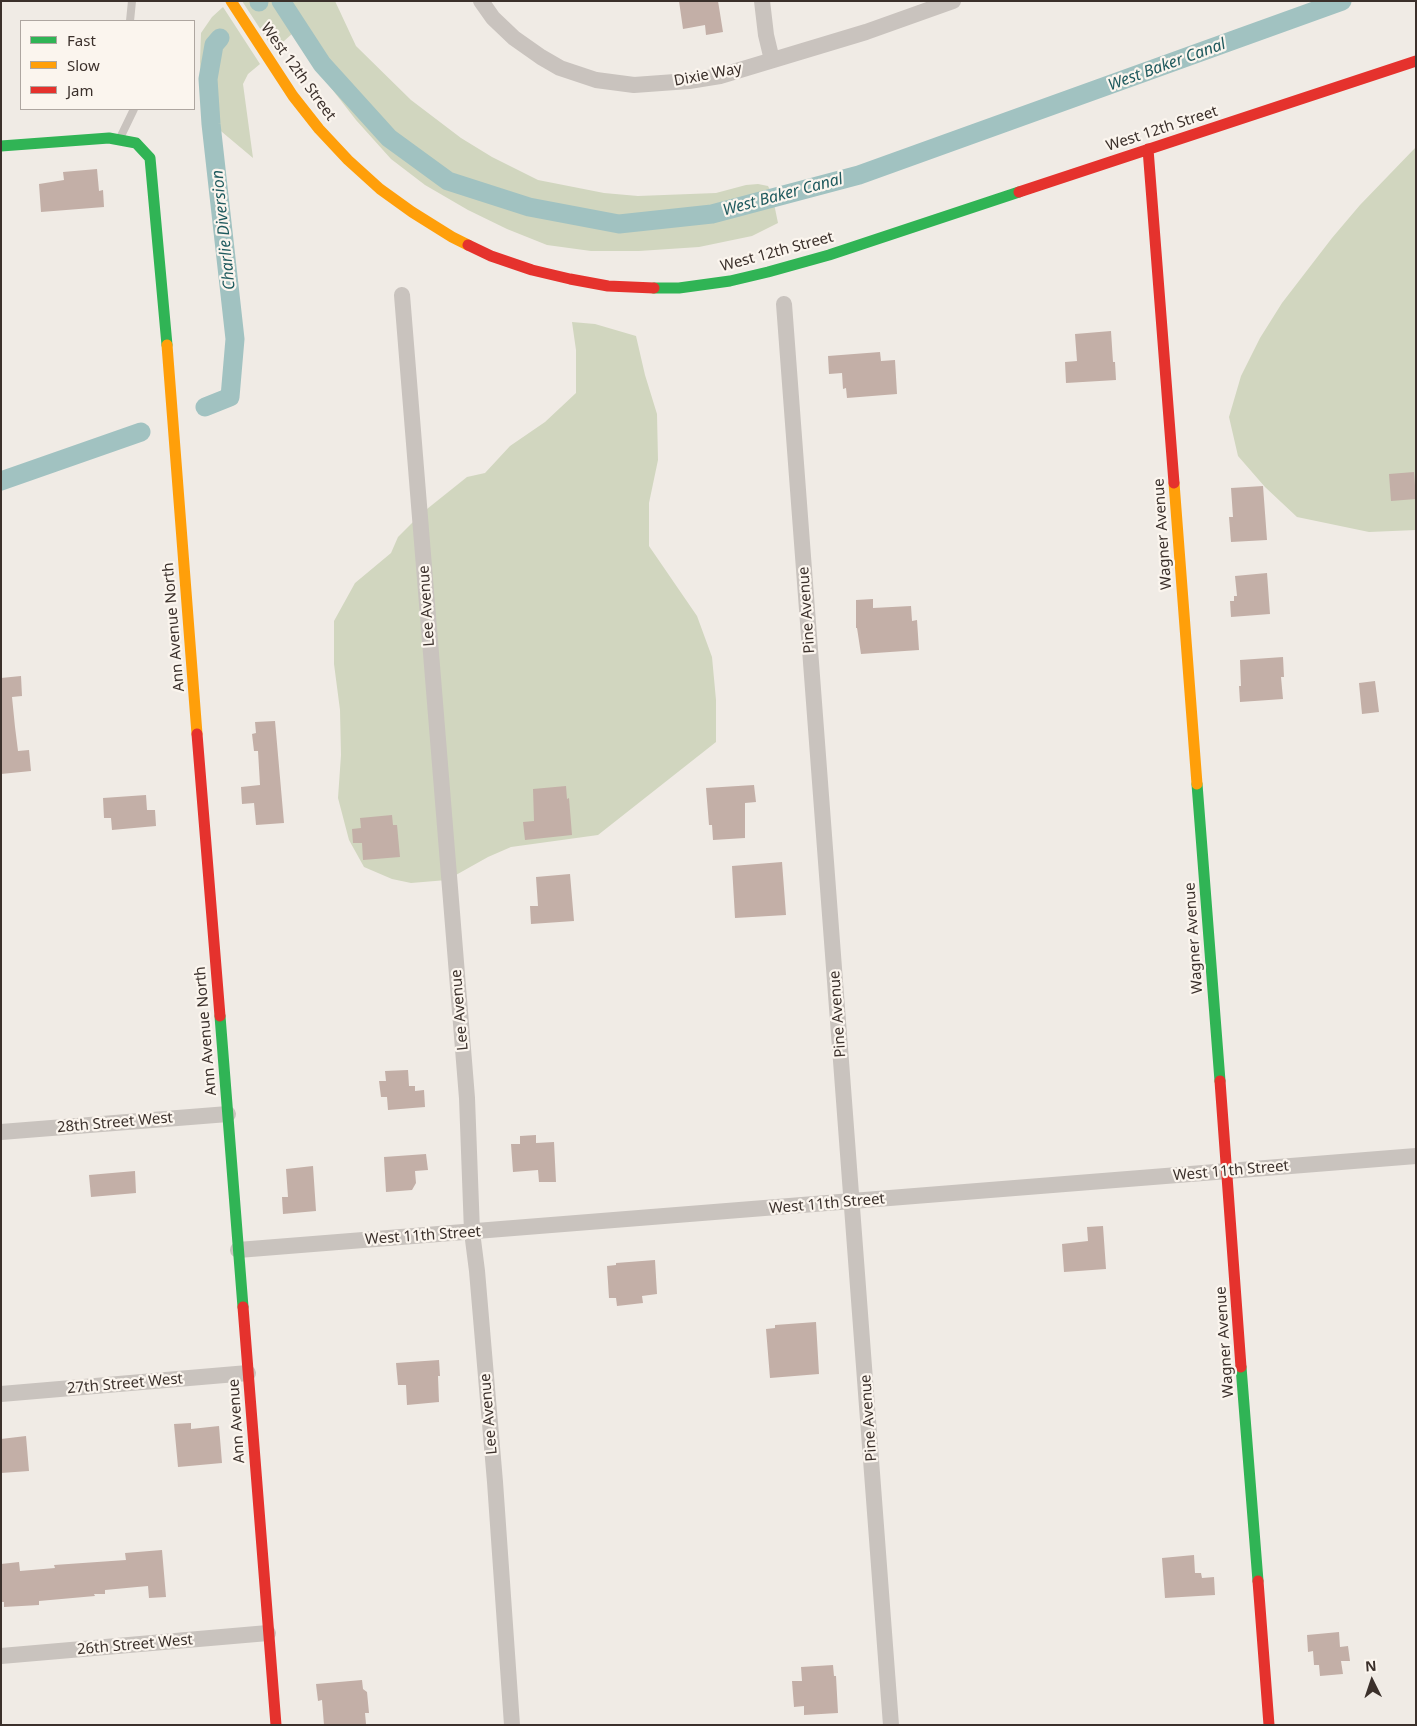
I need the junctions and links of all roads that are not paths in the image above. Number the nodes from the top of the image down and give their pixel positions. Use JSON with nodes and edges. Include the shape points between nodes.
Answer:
{"nodes":[{"id":1,"x":132,"y":1,"type":"edge"},
{"id":2,"x":230,"y":1,"type":"edge"},
{"id":3,"x":481,"y":1,"type":"edge"},
{"id":4,"x":762,"y":1,"type":"edge"},
{"id":5,"x":953,"y":1,"type":"edge"},
{"id":6,"x":130,"y":20,"type":"edge"},
{"id":7,"x":772,"y":60,"type":"junction"},
{"id":8,"x":1416,"y":61,"type":"edge"},
{"id":9,"x":134,"y":110,"type":"edge"},
{"id":10,"x":119,"y":140,"type":"junction"},
{"id":11,"x":1,"y":146,"type":"edge"},
{"id":12,"x":1148,"y":149,"type":"junction"},
{"id":13,"x":402,"y":295,"type":"dead end"},
{"id":14,"x":784,"y":304,"type":"dead end"},
{"id":15,"x":228,"y":1114,"type":"junction"},
{"id":16,"x":1,"y":1132,"type":"edge"},
{"id":17,"x":1416,"y":1156,"type":"edge"},
{"id":18,"x":1227,"y":1172,"type":"junction"},
{"id":19,"x":853,"y":1202,"type":"junction"},
{"id":20,"x":472,"y":1232,"type":"junction"},
{"id":21,"x":238,"y":1250,"type":"junction"},
{"id":22,"x":248,"y":1373,"type":"junction"},
{"id":23,"x":1,"y":1394,"type":"edge"},
{"id":24,"x":268,"y":1633,"type":"junction"},
{"id":25,"x":1,"y":1656,"type":"edge"},
{"id":26,"x":276,"y":1725,"type":"edge"},
{"id":27,"x":512,"y":1725,"type":"edge"},
{"id":28,"x":891,"y":1725,"type":"edge"},
{"id":29,"x":1269,"y":1725,"type":"edge"}],
"edges":[{"from":1,"to":6,"type":"lane"},
{"from":2,"to":12,"type":"street","name":"West 12th Street","via":[[314,122],[348,160],[386,194],[433,227],[491,256],[532,270],[589,283],[679,288],[768,272],[829,255]]},
{"from":3,"to":7,"type":"street","name":"Dixie Way","via":[[514,38],[541,57],[560,68],[596,80],[634,84],[689,81],[720,76]]},
{"from":4,"to":7,"type":"street"},
{"from":5,"to":7,"type":"street","name":"Dixie Way","via":[[866,32]]},
{"from":8,"to":12,"type":"street","name":"West 12th Street"},
{"from":9,"to":10,"type":"lane"},
{"from":10,"to":11,"type":"street","via":[[109,138]]},
{"from":10,"to":15,"type":"street","name":"Ann Avenue North","via":[[136,143],[150,158]]},
{"from":12,"to":18,"type":"street","name":"Wagner Avenue"},
{"from":13,"to":20,"type":"street","name":"Lee Avenue","via":[[467,1098]]},
{"from":14,"to":19,"type":"street","name":"Pine Avenue"},
{"from":15,"to":16,"type":"street","name":"28th Street West"},
{"from":15,"to":21,"type":"street","name":"Ann Avenue"},
{"from":17,"to":18,"type":"street","name":"West 11th Street"},
{"from":18,"to":19,"type":"street","name":"West 11th Street"},
{"from":18,"to":29,"type":"street","name":"Wagner Avenue"},
{"from":19,"to":20,"type":"street","name":"West 11th Street"},
{"from":19,"to":28,"type":"street","name":"Pine Avenue"},
{"from":20,"to":21,"type":"street","name":"West 11th Street"},
{"from":20,"to":27,"type":"street","name":"Lee Avenue","via":[[495,1482]]},
{"from":21,"to":22,"type":"street","name":"Ann Avenue"},
{"from":22,"to":23,"type":"street","name":"27th Street West"},
{"from":22,"to":24,"type":"street","name":"Ann Avenue"},
{"from":24,"to":25,"type":"street","name":"26th Street West"},
{"from":24,"to":26,"type":"street","name":"Ann Avenue"}]}
